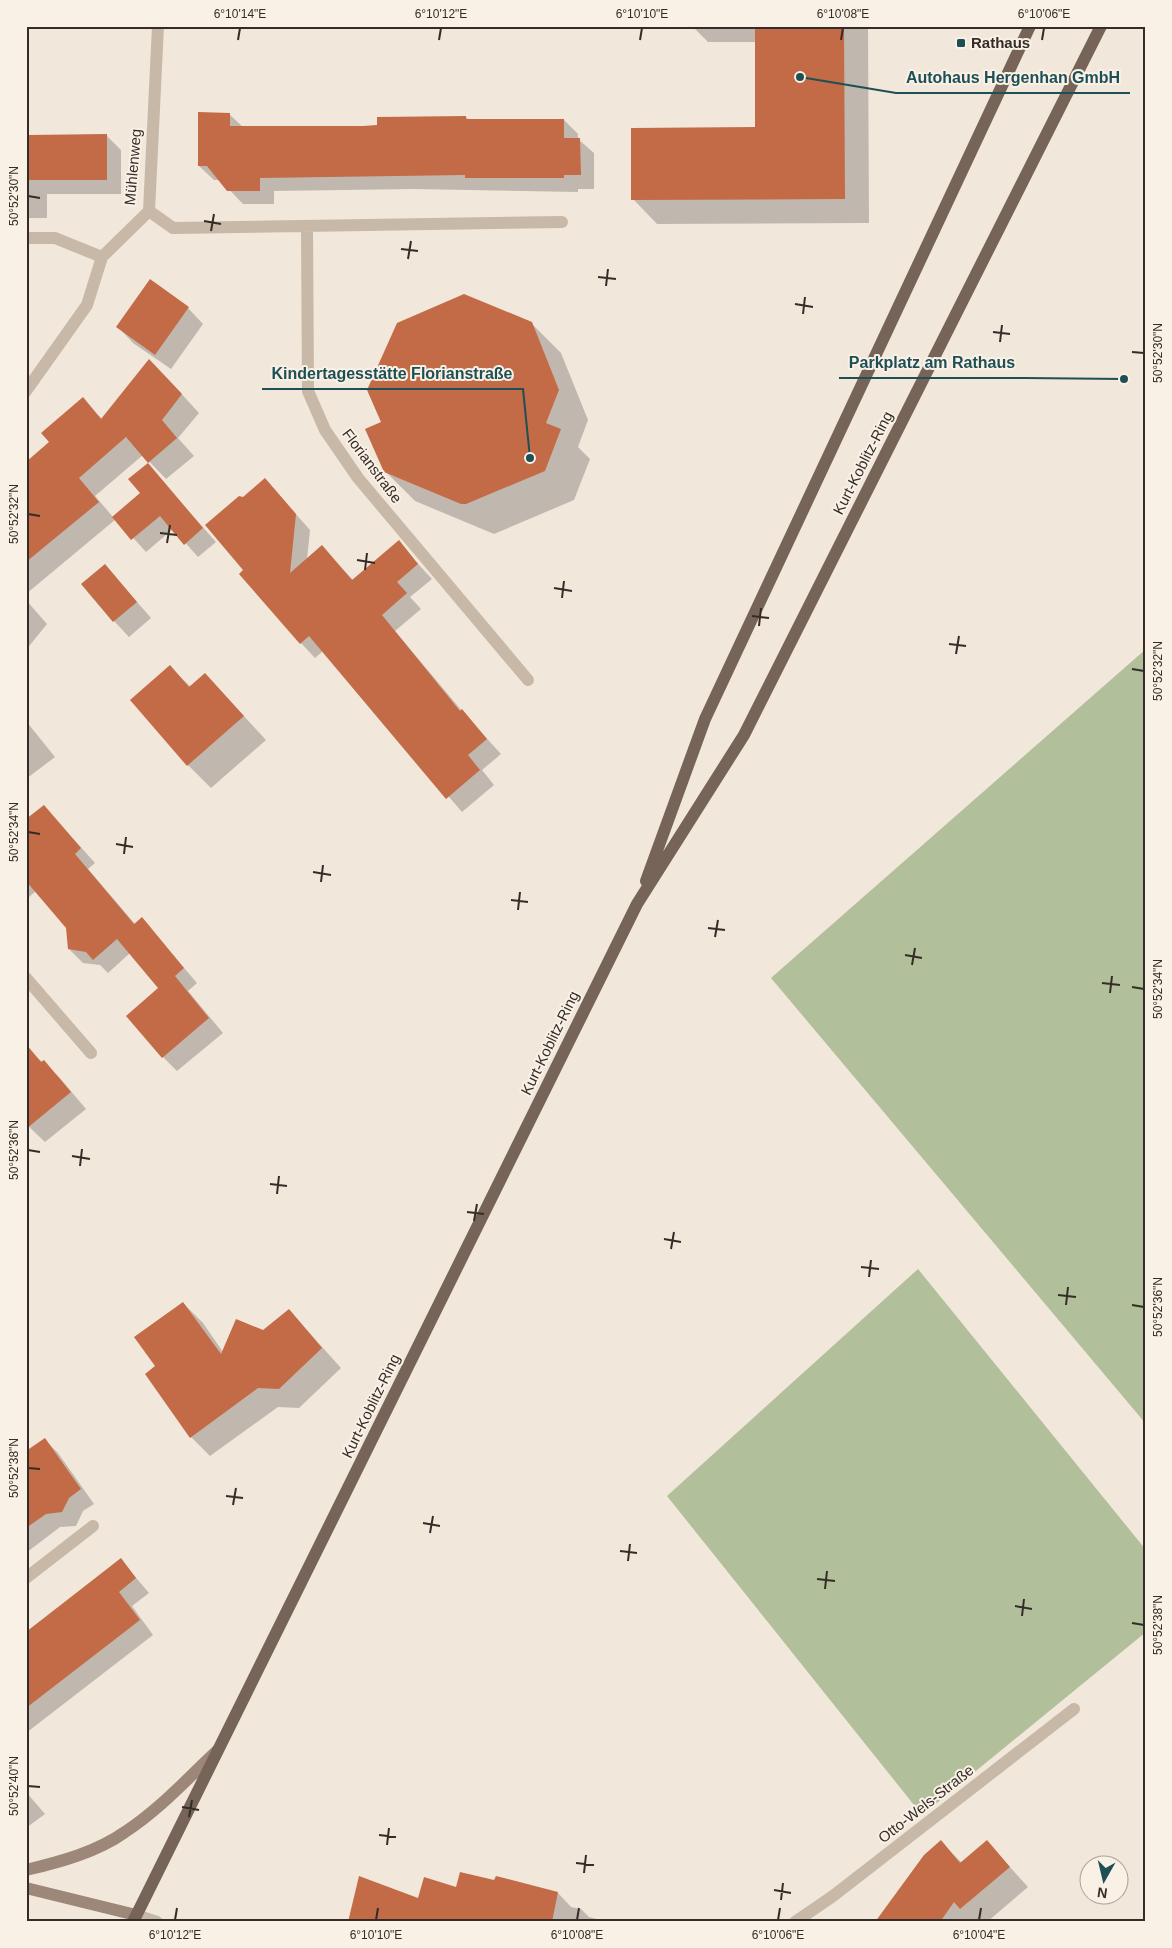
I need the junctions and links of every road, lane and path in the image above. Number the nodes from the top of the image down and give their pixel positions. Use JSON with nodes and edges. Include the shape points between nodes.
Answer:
{"nodes":[{"id":1,"x":158,"y":26,"type":"edge"},
{"id":2,"x":1030,"y":26,"type":"edge"},
{"id":3,"x":1100,"y":26,"type":"edge"},
{"id":4,"x":149,"y":210,"type":"junction"},
{"id":5,"x":562,"y":222,"type":"dead end"},
{"id":6,"x":307,"y":226,"type":"junction"},
{"id":7,"x":26,"y":238,"type":"edge"},
{"id":8,"x":102,"y":257,"type":"junction"},
{"id":9,"x":26,"y":391,"type":"edge"},
{"id":10,"x":528,"y":680,"type":"dead end"},
{"id":11,"x":637,"y":904,"type":"junction"},
{"id":12,"x":26,"y":978,"type":"edge"},
{"id":13,"x":91,"y":1053,"type":"dead end"},
{"id":14,"x":93,"y":1526,"type":"dead end"},
{"id":15,"x":26,"y":1578,"type":"edge"},
{"id":16,"x":1074,"y":1709,"type":"dead end"},
{"id":17,"x":218,"y":1750,"type":"junction"},
{"id":18,"x":26,"y":1870,"type":"edge"},
{"id":19,"x":26,"y":1888,"type":"edge"},
{"id":20,"x":134,"y":1919,"type":"edge"},
{"id":21,"x":157,"y":1922,"type":"edge"},
{"id":22,"x":795,"y":1922,"type":"edge"}],
"edges":[{"from":1,"to":4,"type":"street","name":"Mühlenweg"},
{"from":2,"to":11,"type":"main road","name":"Kurt-Koblitz-Ring","via":[[705,720]]},
{"from":3,"to":11,"type":"main road","name":"Kurt-Koblitz-Ring","via":[[744,735]]},
{"from":4,"to":6,"type":"street","via":[[173,228]]},
{"from":4,"to":8,"type":"street","name":"Mühlenweg"},
{"from":5,"to":6,"type":"street"},
{"from":6,"to":10,"type":"street","name":"Florianstraße","via":[[308,391],[325,430],[358,478]]},
{"from":7,"to":8,"type":"street","via":[[55,238]]},
{"from":8,"to":9,"type":"street","name":"Mühlenweg","via":[[87,305]]},
{"from":11,"to":17,"type":"main road","name":"Kurt-Koblitz-Ring"},
{"from":12,"to":13,"type":"street"},
{"from":14,"to":15,"type":"street"},
{"from":16,"to":22,"type":"street","name":"Otto-Wels-Straße","via":[[834,1896]]},
{"from":17,"to":18,"type":"street","via":[[125,1832],[96,1848]]},
{"from":17,"to":20,"type":"main road","name":"Kurt-Koblitz-Ring"},
{"from":19,"to":20,"type":"street"},
{"from":20,"to":21,"type":"street"}]}
